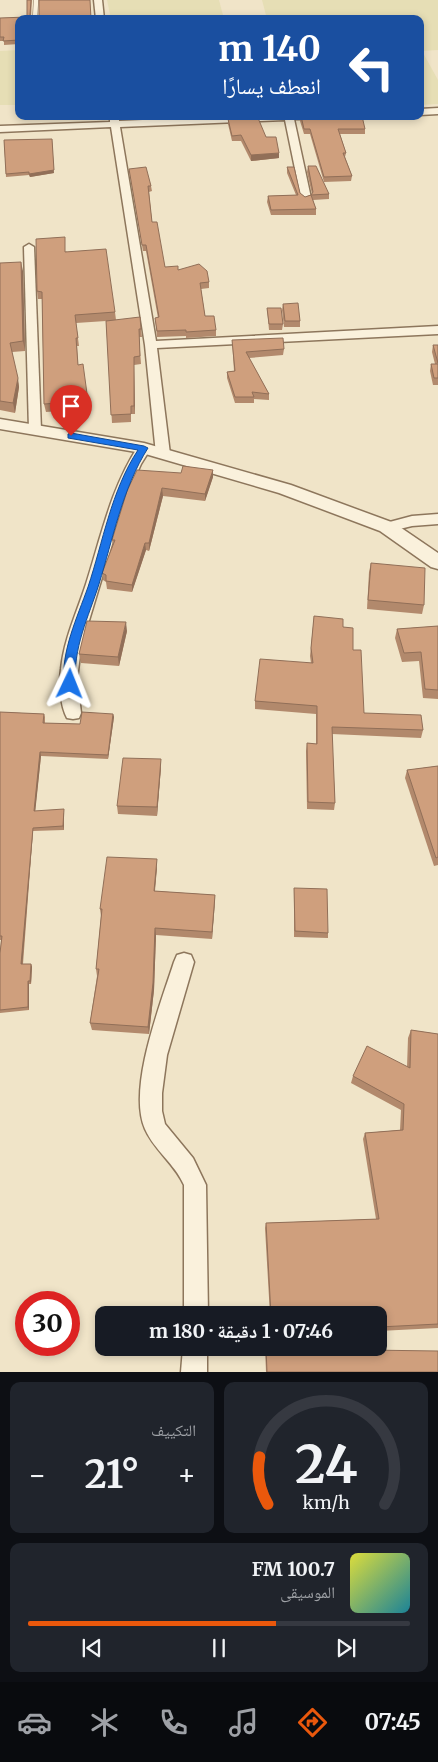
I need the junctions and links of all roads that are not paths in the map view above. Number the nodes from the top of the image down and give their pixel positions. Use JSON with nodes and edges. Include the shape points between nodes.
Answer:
{"nodes":[{"id":1,"x":36,"y":0,"type":"edge"},
{"id":2,"x":98,"y":0,"type":"edge"},
{"id":3,"x":35,"y":15,"type":"edge"},
{"id":4,"x":100,"y":15,"type":"edge"},
{"id":5,"x":438,"y":111,"type":"edge"},
{"id":6,"x":424,"y":112,"type":"edge"},
{"id":7,"x":115,"y":120,"type":"edge"},
{"id":8,"x":290,"y":120,"type":"edge"},
{"id":9,"x":0,"y":129,"type":"edge"},
{"id":10,"x":306,"y":198,"type":"edge"},
{"id":11,"x":29,"y":247,"type":"dead end"},
{"id":12,"x":438,"y":330,"type":"edge"},
{"id":13,"x":151,"y":345,"type":"junction"},
{"id":14,"x":0,"y":424,"type":"edge"},
{"id":15,"x":35,"y":430,"type":"junction"},
{"id":16,"x":144,"y":448,"type":"junction"},
{"id":17,"x":163,"y":454,"type":"junction"},
{"id":18,"x":438,"y":519,"type":"edge"},
{"id":19,"x":387,"y":527,"type":"junction"},
{"id":20,"x":438,"y":562,"type":"edge"},
{"id":21,"x":73,"y":713,"type":"dead end"},
{"id":22,"x":184,"y":962,"type":"dead end"},
{"id":23,"x":196,"y":1306,"type":"edge"},
{"id":24,"x":195,"y":1356,"type":"edge"},
{"id":25,"x":194,"y":1372,"type":"edge"}],
"edges":[{"from":1,"to":3,"type":"lane"},
{"from":2,"to":4,"type":"street"},
{"from":5,"to":6,"type":"street"},
{"from":7,"to":9,"type":"street"},
{"from":7,"to":13,"type":"street"},
{"from":8,"to":10,"type":"street"},
{"from":11,"to":15,"type":"street"},
{"from":12,"to":13,"type":"street"},
{"from":13,"to":17,"type":"street"},
{"from":14,"to":15,"type":"street"},
{"from":15,"to":16,"type":"street"},
{"from":16,"to":17,"type":"street"},
{"from":16,"to":21,"type":"street","via":[[123,489],[78,627],[68,669]]},
{"from":17,"to":19,"type":"street","via":[[285,488]]},
{"from":18,"to":19,"type":"street","via":[[412,520]]},
{"from":19,"to":20,"type":"street"},
{"from":22,"to":23,"type":"street","via":[[152,1084],[151,1113],[157,1130],[189,1170],[195,1185]]},
{"from":24,"to":25,"type":"street"}]}
